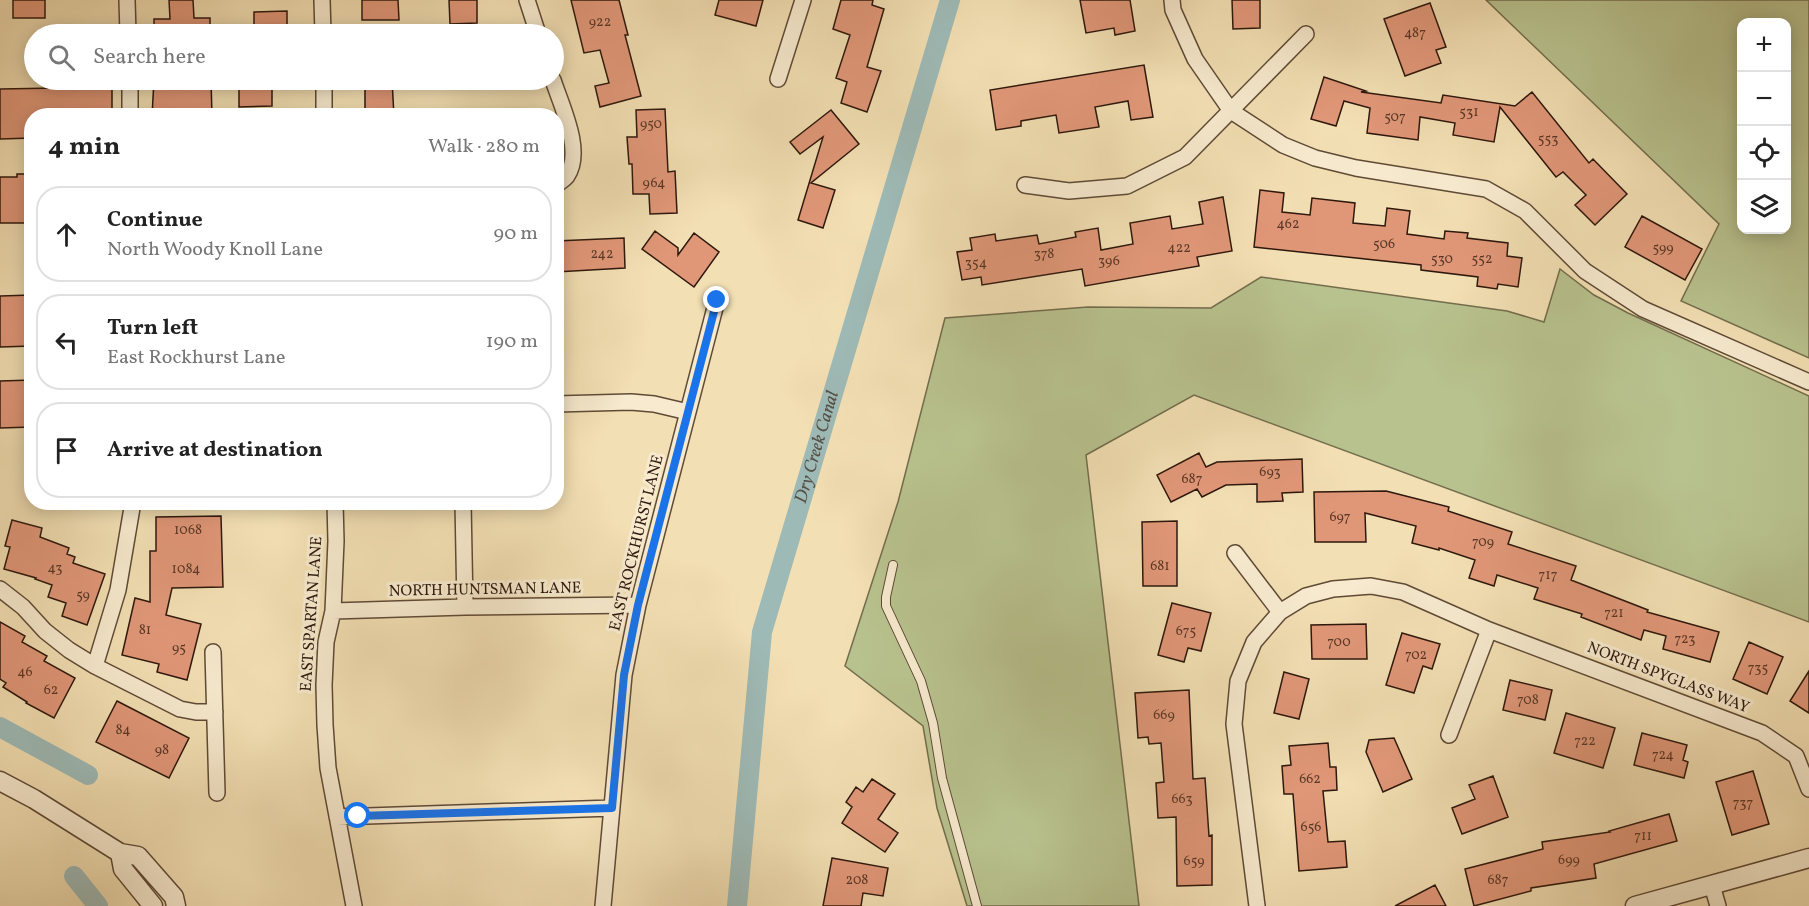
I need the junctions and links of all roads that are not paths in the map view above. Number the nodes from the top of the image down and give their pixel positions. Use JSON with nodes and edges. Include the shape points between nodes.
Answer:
{"nodes":[{"id":1,"x":128,"y":0,"type":"edge"},
{"id":2,"x":322,"y":0,"type":"edge"},
{"id":3,"x":527,"y":0,"type":"edge"},
{"id":4,"x":803,"y":0,"type":"edge"},
{"id":5,"x":1172,"y":0,"type":"edge"},
{"id":6,"x":128,"y":24,"type":"edge"},
{"id":7,"x":323,"y":24,"type":"edge"},
{"id":8,"x":535,"y":24,"type":"edge"},
{"id":9,"x":1306,"y":34,"type":"dead end"},
{"id":10,"x":778,"y":79,"type":"dead end"},
{"id":11,"x":129,"y":90,"type":"edge"},
{"id":12,"x":324,"y":90,"type":"edge"},
{"id":13,"x":556,"y":90,"type":"edge"},
{"id":14,"x":130,"y":108,"type":"edge"},
{"id":15,"x":324,"y":108,"type":"edge"},
{"id":16,"x":562,"y":108,"type":"edge"},
{"id":17,"x":1231,"y":111,"type":"junction"},
{"id":18,"x":564,"y":114,"type":"edge"},
{"id":19,"x":564,"y":176,"type":"edge"},
{"id":20,"x":1025,"y":185,"type":"dead end"},
{"id":21,"x":717,"y":300,"type":"dead end"},
{"id":22,"x":1809,"y":382,"type":"edge"},
{"id":23,"x":564,"y":404,"type":"edge"},
{"id":24,"x":688,"y":412,"type":"junction"},
{"id":25,"x":133,"y":510,"type":"edge"},
{"id":26,"x":335,"y":510,"type":"edge"},
{"id":27,"x":463,"y":510,"type":"edge"},
{"id":28,"x":1235,"y":553,"type":"dead end"},
{"id":29,"x":893,"y":565,"type":"dead end"},
{"id":30,"x":0,"y":589,"type":"edge"},
{"id":31,"x":638,"y":605,"type":"junction"},
{"id":32,"x":465,"y":607,"type":"junction"},
{"id":33,"x":333,"y":611,"type":"junction"},
{"id":34,"x":1280,"y":612,"type":"junction"},
{"id":35,"x":1490,"y":630,"type":"junction"},
{"id":36,"x":213,"y":652,"type":"dead end"},
{"id":37,"x":96,"y":666,"type":"junction"},
{"id":38,"x":215,"y":712,"type":"junction"},
{"id":39,"x":1449,"y":735,"type":"dead end"},
{"id":40,"x":0,"y":781,"type":"edge"},
{"id":41,"x":1809,"y":789,"type":"edge"},
{"id":42,"x":217,"y":793,"type":"dead end"},
{"id":43,"x":612,"y":808,"type":"junction"},
{"id":44,"x":337,"y":817,"type":"junction"},
{"id":45,"x":120,"y":853,"type":"junction"},
{"id":46,"x":1809,"y":858,"type":"edge"},
{"id":47,"x":1712,"y":885,"type":"junction"},
{"id":48,"x":153,"y":906,"type":"edge"},
{"id":49,"x":176,"y":906,"type":"edge"},
{"id":50,"x":354,"y":906,"type":"edge"},
{"id":51,"x":603,"y":906,"type":"edge"},
{"id":52,"x":977,"y":906,"type":"edge"},
{"id":53,"x":1257,"y":906,"type":"edge"},
{"id":54,"x":1635,"y":906,"type":"edge"},
{"id":55,"x":1718,"y":906,"type":"edge"}],
"edges":[{"from":1,"to":6,"type":"street"},
{"from":2,"to":7,"type":"street"},
{"from":3,"to":8,"type":"street"},
{"from":4,"to":10,"type":"street"},
{"from":5,"to":17,"type":"street","via":[[1195,59]]},
{"from":9,"to":17,"type":"street"},
{"from":11,"to":14,"type":"street"},
{"from":12,"to":15,"type":"street"},
{"from":13,"to":16,"type":"street"},
{"from":17,"to":20,"type":"street","via":[[1185,157],[1126,186],[1069,191]]},
{"from":17,"to":22,"type":"street","via":[[1283,145],[1316,158],[1486,189],[1525,211],[1585,271],[1643,309]]},
{"from":18,"to":19,"type":"street","via":[[574,144],[573,160]]},
{"from":21,"to":24,"type":"street","name":"EAST ROCKHURST LANE"},
{"from":23,"to":24,"type":"street","via":[[631,402]]},
{"from":24,"to":31,"type":"street","name":"EAST ROCKHURST LANE"},
{"from":25,"to":37,"type":"street","via":[[118,590]]},
{"from":26,"to":33,"type":"street","name":"EAST SPARTAN LANE"},
{"from":27,"to":32,"type":"street"},
{"from":28,"to":34,"type":"street"},
{"from":29,"to":52,"type":"lane","via":[[886,606],[921,681],[942,778]]},
{"from":30,"to":37,"type":"street","via":[[45,631]]},
{"from":31,"to":32,"type":"street","name":"NORTH HUNTSMAN LANE"},
{"from":31,"to":43,"type":"street","name":"EAST ROCKHURST LANE","via":[[624,675]]},
{"from":32,"to":33,"type":"street","name":"NORTH HUNTSMAN LANE"},
{"from":33,"to":44,"type":"street","name":"EAST SPARTAN LANE","via":[[326,642],[324,685],[328,768]]},
{"from":34,"to":35,"type":"street","name":"NORTH SPYGLASS WAY","via":[[1306,596],[1371,586],[1403,592]]},
{"from":34,"to":53,"type":"street","name":"NORTH SPYGLASS WAY","via":[[1254,642],[1238,681],[1234,724]]},
{"from":35,"to":39,"type":"street"},
{"from":35,"to":41,"type":"street","name":"NORTH SPYGLASS WAY","via":[[1762,733],[1796,756]]},
{"from":36,"to":38,"type":"street"},
{"from":37,"to":38,"type":"street","via":[[180,709]]},
{"from":38,"to":42,"type":"street"},
{"from":40,"to":45,"type":"street"},
{"from":43,"to":44,"type":"street"},
{"from":43,"to":51,"type":"street","name":"EAST ROCKHURST LANE"},
{"from":44,"to":50,"type":"street","name":"EAST SPARTAN LANE"},
{"from":45,"to":48,"type":"street","via":[[123,869]]},
{"from":45,"to":49,"type":"street","via":[[138,856],[174,897]]},
{"from":46,"to":47,"type":"street"},
{"from":47,"to":54,"type":"street"},
{"from":47,"to":55,"type":"street"}]}
